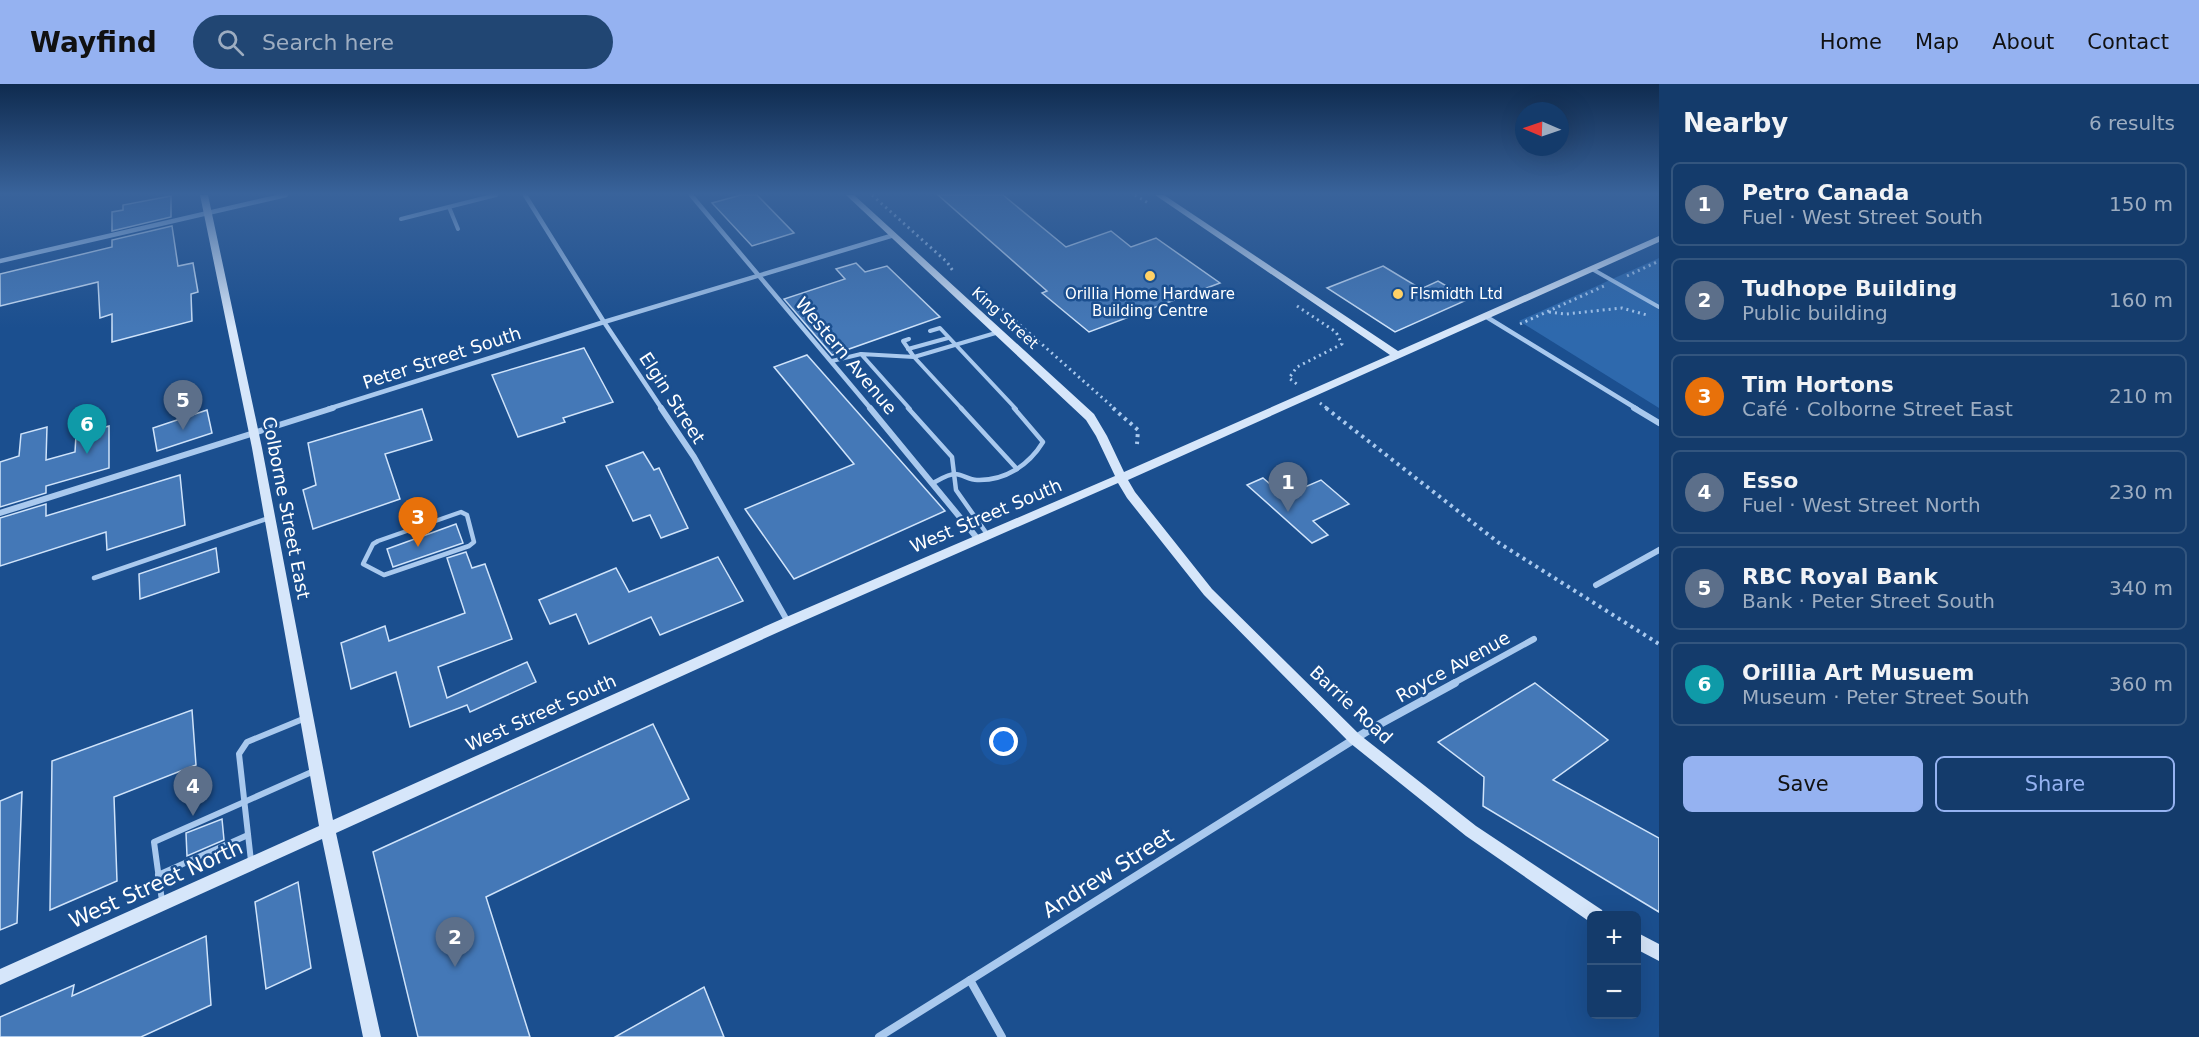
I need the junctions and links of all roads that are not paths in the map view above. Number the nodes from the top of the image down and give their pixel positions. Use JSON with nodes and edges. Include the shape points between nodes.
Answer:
{"nodes":[{"id":1,"x":93,"y":239,"type":"edge"},
{"id":2,"x":214,"y":239,"type":"edge"},
{"id":3,"x":553,"y":239,"type":"edge"},
{"id":4,"x":728,"y":239,"type":"edge"},
{"id":5,"x":880,"y":239,"type":"edge"},
{"id":6,"x":899,"y":239,"type":"edge"},
{"id":7,"x":1225,"y":239,"type":"edge"},
{"id":8,"x":1658,"y":239,"type":"edge"},
{"id":9,"x":0,"y":261,"type":"edge"},
{"id":10,"x":1592,"y":269,"type":"junction"},
{"id":11,"x":759,"y":277,"type":"junction"},
{"id":12,"x":1659,"y":307,"type":"edge"},
{"id":13,"x":1485,"y":316,"type":"junction"},
{"id":14,"x":604,"y":322,"type":"junction"},
{"id":15,"x":930,"y":331,"type":"dead end"},
{"id":16,"x":999,"y":332,"type":"junction"},
{"id":17,"x":948,"y":338,"type":"junction"},
{"id":18,"x":909,"y":339,"type":"dead end"},
{"id":19,"x":956,"y":345,"type":"junction"},
{"id":20,"x":908,"y":349,"type":"junction"},
{"id":21,"x":861,"y":354,"type":"junction"},
{"id":22,"x":1397,"y":355,"type":"junction"},
{"id":23,"x":914,"y":357,"type":"junction"},
{"id":24,"x":832,"y":361,"type":"junction"},
{"id":25,"x":1659,"y":423,"type":"edge"},
{"id":26,"x":254,"y":433,"type":"junction"},
{"id":27,"x":1017,"y":469,"type":"junction"},
{"id":28,"x":954,"y":474,"type":"junction"},
{"id":29,"x":1120,"y":478,"type":"junction"},
{"id":30,"x":933,"y":483,"type":"junction"},
{"id":31,"x":0,"y":513,"type":"edge"},
{"id":32,"x":269,"y":518,"type":"junction"},
{"id":33,"x":982,"y":536,"type":"junction"},
{"id":34,"x":1659,"y":550,"type":"edge"},
{"id":35,"x":363,"y":564,"type":"joint"},
{"id":36,"x":94,"y":578,"type":"dead end"},
{"id":37,"x":1596,"y":585,"type":"dead end"},
{"id":38,"x":788,"y":622,"type":"junction"},
{"id":39,"x":1534,"y":639,"type":"dead end"},
{"id":40,"x":307,"y":718,"type":"junction"},
{"id":41,"x":1355,"y":739,"type":"junction"},
{"id":42,"x":317,"y":770,"type":"junction"},
{"id":43,"x":244,"y":803,"type":"junction"},
{"id":44,"x":328,"y":828,"type":"junction"},
{"id":45,"x":248,"y":835,"type":"junction"},
{"id":46,"x":252,"y":864,"type":"junction"},
{"id":47,"x":158,"y":875,"type":"junction"},
{"id":48,"x":163,"y":904,"type":"junction"},
{"id":49,"x":1590,"y":911,"type":"edge"},
{"id":50,"x":1641,"y":943,"type":"edge"},
{"id":51,"x":1659,"y":953,"type":"edge"},
{"id":52,"x":0,"y":977,"type":"edge"},
{"id":53,"x":969,"y":980,"type":"junction"},
{"id":54,"x":372,"y":1037,"type":"edge"},
{"id":55,"x":879,"y":1037,"type":"edge"},
{"id":56,"x":1002,"y":1037,"type":"edge"}],
"edges":[{"from":1,"to":9,"type":"street"},
{"from":2,"to":26,"type":"street","name":"Colborne Street East"},
{"from":3,"to":14,"type":"street","name":"Elgin Street"},
{"from":4,"to":11,"type":"street","name":"Western Avenue"},
{"from":5,"to":11,"type":"street","name":"Peter Street South"},
{"from":6,"to":16,"type":"street","name":"King Street"},
{"from":7,"to":22,"type":"street"},
{"from":8,"to":10,"type":"street","name":"West Street South"},
{"from":10,"to":12,"type":"lane"},
{"from":10,"to":13,"type":"street","name":"West Street South"},
{"from":11,"to":14,"type":"street","name":"Peter Street South"},
{"from":11,"to":24,"type":"street","name":"Western Avenue"},
{"from":13,"to":22,"type":"street","name":"West Street South"},
{"from":13,"to":25,"type":"street"},
{"from":14,"to":26,"type":"street","name":"Peter Street South"},
{"from":14,"to":38,"type":"street","name":"Elgin Street","via":[[694,457]]},
{"from":15,"to":17,"type":"lane","via":[[940,328]]},
{"from":16,"to":19,"type":"lane"},
{"from":16,"to":29,"type":"street","name":"King Street","via":[[1090,417],[1102,433]]},
{"from":17,"to":19,"type":"lane"},
{"from":17,"to":20,"type":"lane"},
{"from":18,"to":20,"type":"lane","via":[[903,341]]},
{"from":19,"to":23,"type":"lane"},
{"from":19,"to":27,"type":"lane","via":[[1043,442],[1038,452]]},
{"from":20,"to":23,"type":"lane"},
{"from":21,"to":23,"type":"lane"},
{"from":21,"to":24,"type":"lane"},
{"from":21,"to":28,"type":"lane","via":[[952,457]]},
{"from":22,"to":29,"type":"street","name":"West Street South"},
{"from":23,"to":27,"type":"lane"},
{"from":24,"to":30,"type":"street","name":"Western Avenue"},
{"from":26,"to":31,"type":"street","name":"Peter Street South"},
{"from":26,"to":32,"type":"street","name":"Colborne Street East"},
{"from":27,"to":28,"type":"lane","via":[[997,478],[975,481]]},
{"from":28,"to":30,"type":"lane"},
{"from":28,"to":33,"type":"lane","via":[[956,490]]},
{"from":29,"to":33,"type":"street","name":"West Street South"},
{"from":29,"to":41,"type":"street","name":"Barrie Road","via":[[1208,592]]},
{"from":30,"to":33,"type":"street","name":"Western Avenue"},
{"from":32,"to":36,"type":"lane"},
{"from":32,"to":40,"type":"street","name":"Colborne Street East"},
{"from":33,"to":38,"type":"street","name":"West Street South"},
{"from":34,"to":37,"type":"street"},
{"from":35,"to":35,"type":"lane","via":[[384,575],[470,546],[474,538],[467,515],[454,513],[378,541]]},
{"from":38,"to":44,"type":"street","name":"West Street South"},
{"from":39,"to":41,"type":"street","name":"Royce Avenue"},
{"from":40,"to":42,"type":"street","name":"Colborne Street East"},
{"from":40,"to":43,"type":"lane","via":[[241,748]]},
{"from":41,"to":49,"type":"street","name":"Barrie Road","via":[[1471,831]]},
{"from":41,"to":53,"type":"street","name":"Andrew Street"},
{"from":42,"to":43,"type":"lane"},
{"from":42,"to":44,"type":"street","name":"Colborne Street East"},
{"from":43,"to":45,"type":"lane"},
{"from":43,"to":47,"type":"lane","via":[[154,842]]},
{"from":44,"to":46,"type":"street","name":"West Street North"},
{"from":44,"to":54,"type":"street","name":"Colborne Street East"},
{"from":45,"to":46,"type":"lane"},
{"from":45,"to":47,"type":"lane"},
{"from":46,"to":48,"type":"street","name":"West Street North"},
{"from":47,"to":48,"type":"lane"},
{"from":48,"to":52,"type":"street","name":"West Street North"},
{"from":50,"to":51,"type":"street"},
{"from":53,"to":55,"type":"street","name":"Andrew Street"},
{"from":53,"to":56,"type":"street"}]}
